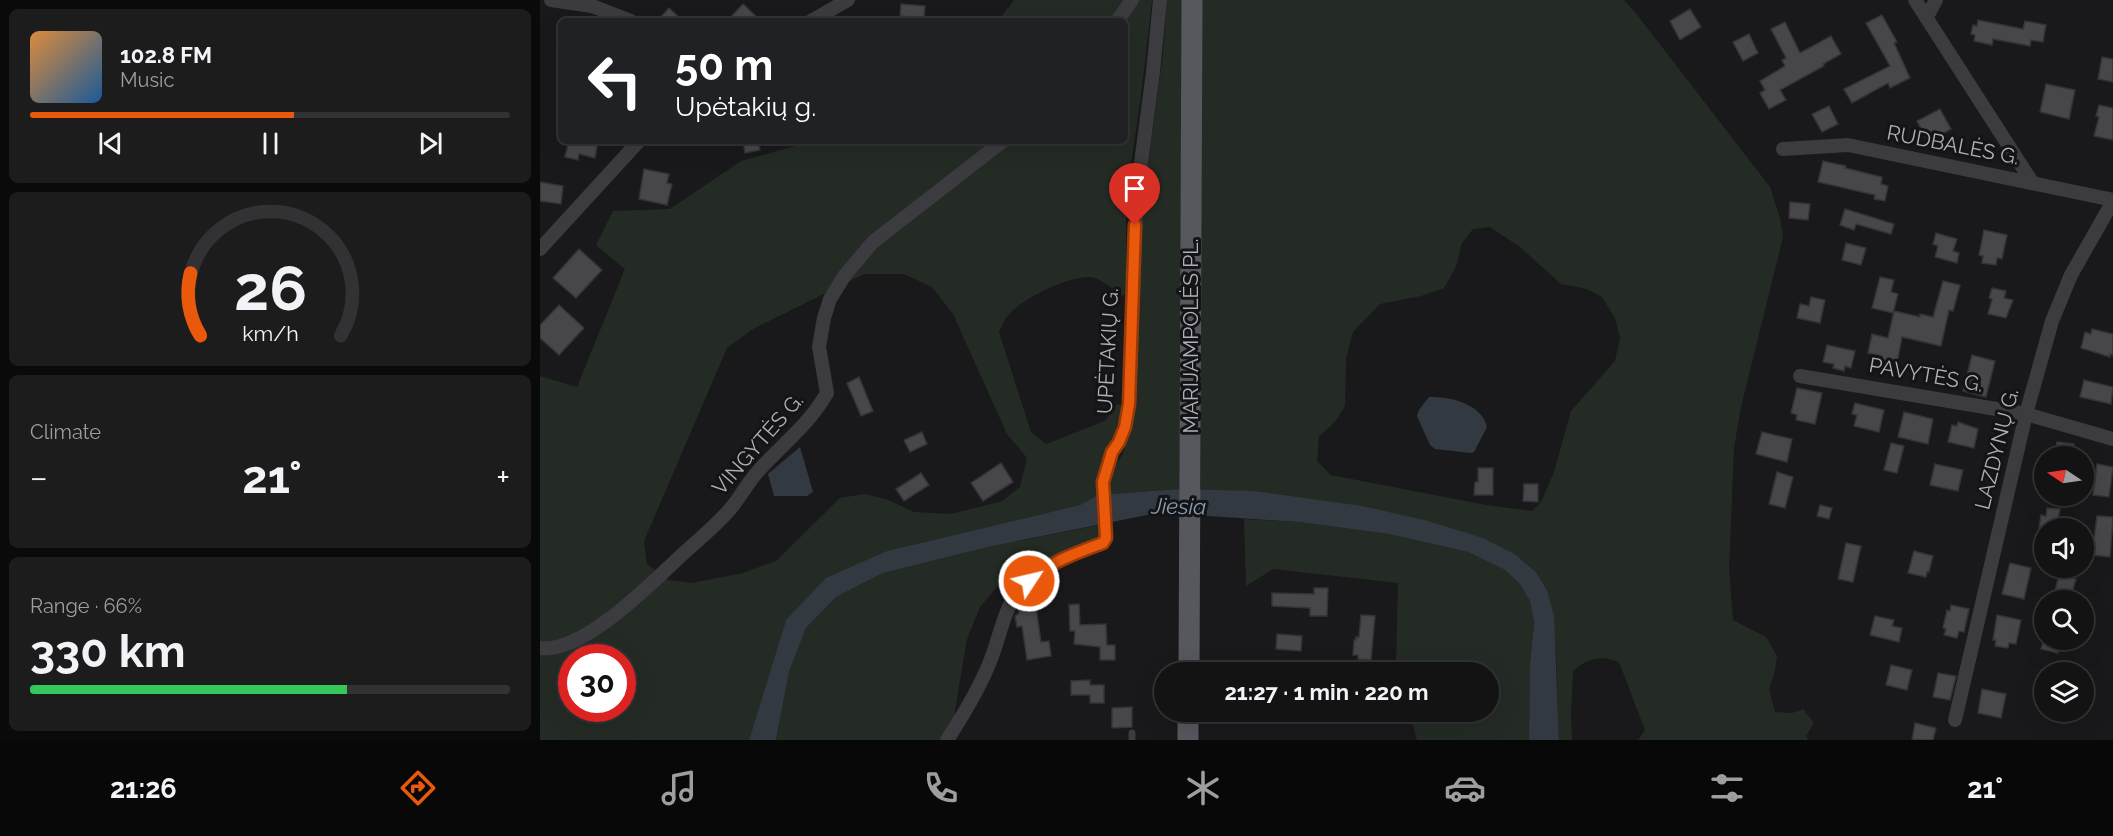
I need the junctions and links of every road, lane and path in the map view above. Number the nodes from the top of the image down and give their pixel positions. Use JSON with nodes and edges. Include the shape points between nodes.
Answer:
{"nodes":[{"id":1,"x":550,"y":0,"type":"edge"},
{"id":2,"x":848,"y":0,"type":"edge"},
{"id":3,"x":1132,"y":0,"type":"edge"},
{"id":4,"x":1160,"y":0,"type":"edge"},
{"id":5,"x":1192,"y":0,"type":"edge"},
{"id":6,"x":1915,"y":0,"type":"edge"},
{"id":7,"x":1936,"y":0,"type":"edge"},
{"id":8,"x":1927,"y":17,"type":"junction"},
{"id":9,"x":623,"y":18,"type":"edge"},
{"id":10,"x":816,"y":18,"type":"edge"},
{"id":11,"x":1119,"y":18,"type":"edge"},
{"id":12,"x":636,"y":144,"type":"edge"},
{"id":13,"x":999,"y":144,"type":"edge"},
{"id":14,"x":1783,"y":149,"type":"dead end"},
{"id":15,"x":2032,"y":182,"type":"junction"},
{"id":16,"x":2113,"y":201,"type":"edge"},
{"id":17,"x":540,"y":249,"type":"edge"},
{"id":18,"x":1800,"y":376,"type":"dead end"},
{"id":19,"x":2026,"y":414,"type":"junction"},
{"id":20,"x":2113,"y":439,"type":"edge"},
{"id":21,"x":540,"y":648,"type":"edge"},
{"id":22,"x":1189,"y":662,"type":"edge"},
{"id":23,"x":1955,"y":720,"type":"dead end"},
{"id":24,"x":1188,"y":722,"type":"edge"},
{"id":25,"x":947,"y":740,"type":"edge"},
{"id":26,"x":1188,"y":740,"type":"edge"}],
"edges":[{"from":1,"to":9,"type":"street","via":[[592,6]]},
{"from":2,"to":10,"type":"street"},
{"from":3,"to":11,"type":"street"},
{"from":4,"to":25,"type":"street","name":"UPĖTAKIŲ G.","via":[[1137,193],[1129,404],[1125,427],[1103,482],[1106,538],[1103,543],[1039,572],[1018,590],[981,682]]},
{"from":5,"to":22,"type":"main road","name":"MARIJAMPOLĖS PL."},
{"from":6,"to":8,"type":"street"},
{"from":7,"to":8,"type":"street"},
{"from":8,"to":15,"type":"street"},
{"from":12,"to":17,"type":"street"},
{"from":13,"to":21,"type":"street","name":"VINGYTĖS G.","via":[[873,242],[845,275],[830,298],[819,347],[827,393],[817,411],[759,470],[731,509],[607,621],[569,643]]},
{"from":14,"to":15,"type":"street","name":"RUDBALĖS G.","via":[[1848,145]]},
{"from":15,"to":16,"type":"street","name":"RUDBALĖS G."},
{"from":16,"to":19,"type":"street","name":"LAZDYNŲ G.","via":[[2071,275],[2052,321]]},
{"from":18,"to":19,"type":"street","name":"PAVYTĖS G."},
{"from":19,"to":20,"type":"street","name":"PAVYTĖS G."},
{"from":19,"to":23,"type":"street","name":"LAZDYNŲ G."},
{"from":24,"to":26,"type":"main road"}]}
